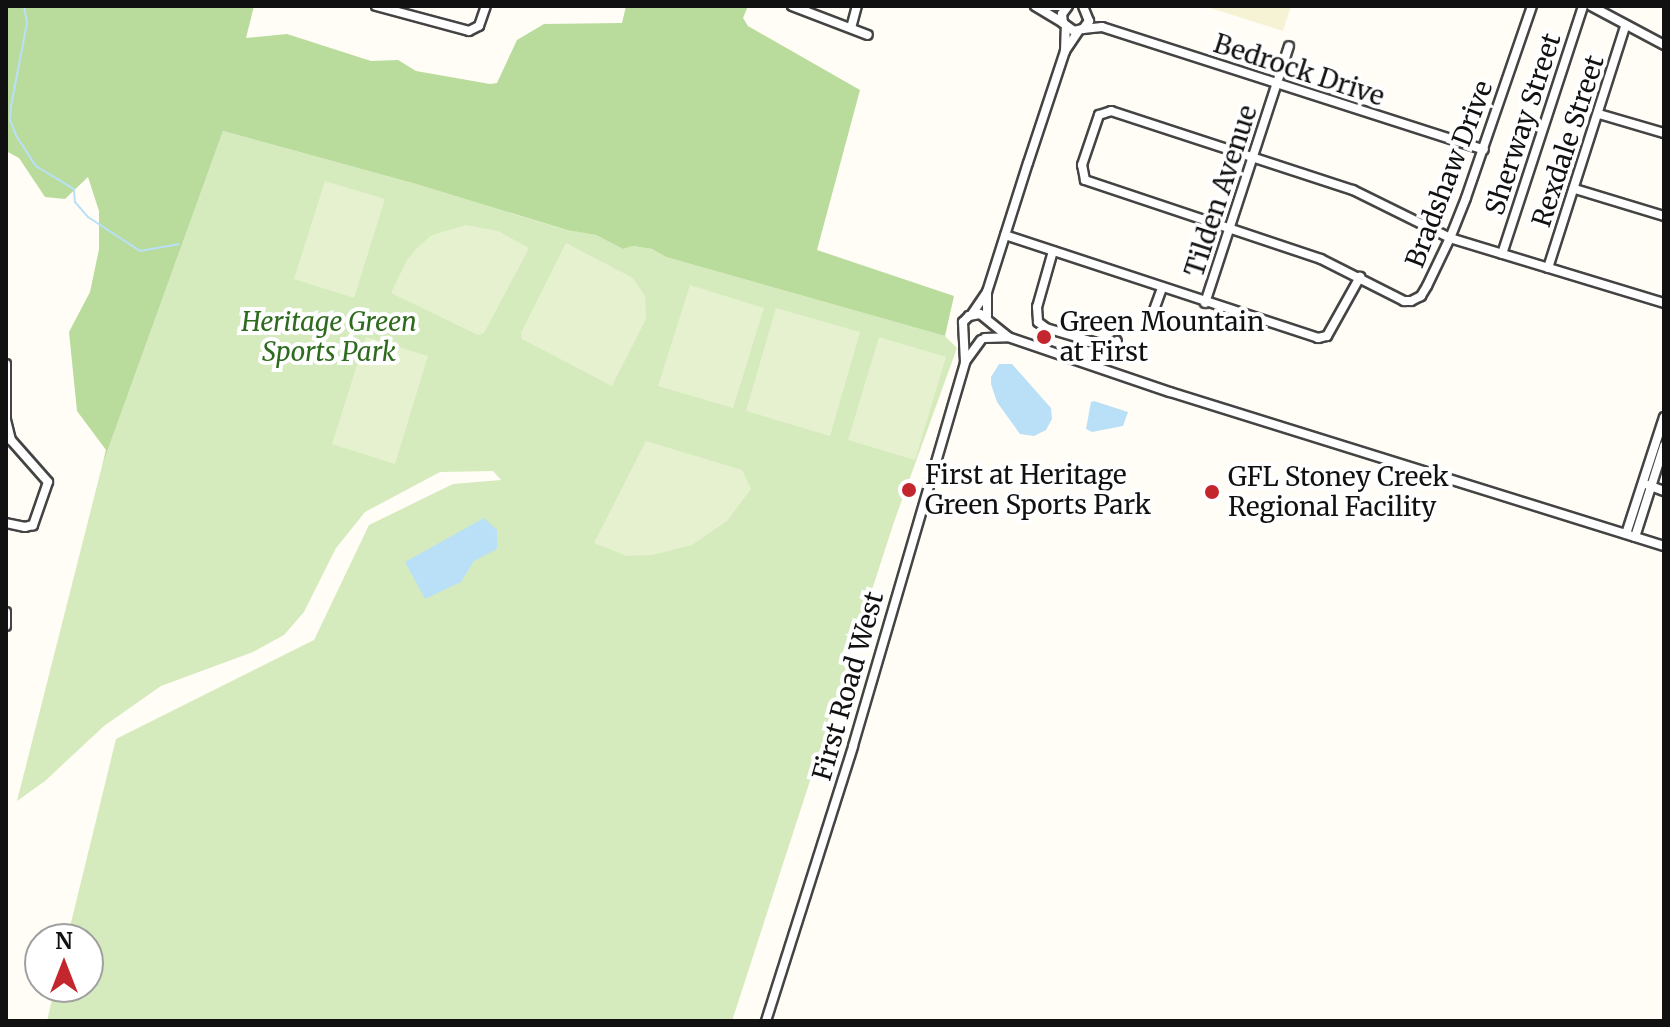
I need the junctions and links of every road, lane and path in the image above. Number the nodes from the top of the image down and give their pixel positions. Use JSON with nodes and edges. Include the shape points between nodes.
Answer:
{"nodes":[{"id":1,"x":376,"y":6,"type":"edge"},
{"id":2,"x":486,"y":6,"type":"edge"},
{"id":3,"x":857,"y":6,"type":"edge"},
{"id":4,"x":1067,"y":6,"type":"edge"},
{"id":5,"x":1532,"y":6,"type":"edge"},
{"id":6,"x":1583,"y":6,"type":"edge"},
{"id":7,"x":1591,"y":6,"type":"edge"},
{"id":8,"x":796,"y":7,"type":"edge"},
{"id":9,"x":1042,"y":7,"type":"edge"},
{"id":10,"x":397,"y":9,"type":"edge"},
{"id":11,"x":1086,"y":9,"type":"edge"},
{"id":12,"x":1064,"y":25,"type":"junction"},
{"id":13,"x":1625,"y":26,"type":"junction"},
{"id":14,"x":1102,"y":27,"type":"junction"},
{"id":15,"x":851,"y":28,"type":"junction"},
{"id":16,"x":1081,"y":30,"type":"junction"},
{"id":17,"x":868,"y":35,"type":"dead end"},
{"id":18,"x":1664,"y":45,"type":"edge"},
{"id":19,"x":1289,"y":46,"type":"dead end"},
{"id":20,"x":1065,"y":51,"type":"junction"},
{"id":21,"x":1276,"y":85,"type":"junction"},
{"id":22,"x":1599,"y":114,"type":"junction"},
{"id":23,"x":1664,"y":133,"type":"edge"},
{"id":24,"x":1484,"y":150,"type":"junction"},
{"id":25,"x":1254,"y":155,"type":"junction"},
{"id":26,"x":1575,"y":189,"type":"junction"},
{"id":27,"x":1664,"y":216,"type":"edge"},
{"id":28,"x":1230,"y":229,"type":"junction"},
{"id":29,"x":1005,"y":235,"type":"junction"},
{"id":30,"x":1450,"y":238,"type":"junction"},
{"id":31,"x":1053,"y":251,"type":"junction"},
{"id":32,"x":1502,"y":254,"type":"junction"},
{"id":33,"x":1548,"y":268,"type":"junction"},
{"id":34,"x":1360,"y":277,"type":"junction"},
{"id":35,"x":1162,"y":288,"type":"junction"},
{"id":36,"x":987,"y":292,"type":"junction"},
{"id":37,"x":1205,"y":303,"type":"junction"},
{"id":38,"x":1664,"y":303,"type":"edge"},
{"id":39,"x":972,"y":314,"type":"junction"},
{"id":40,"x":988,"y":321,"type":"junction"},
{"id":41,"x":1150,"y":321,"type":"dead end"},
{"id":42,"x":964,"y":334,"type":"junction"},
{"id":43,"x":1008,"y":337,"type":"junction"},
{"id":44,"x":983,"y":339,"type":"junction"},
{"id":45,"x":1117,"y":341,"type":"dead end"},
{"id":46,"x":965,"y":362,"type":"junction"},
{"id":47,"x":6,"y":364,"type":"edge"},
{"id":48,"x":1664,"y":417,"type":"edge"},
{"id":49,"x":6,"y":420,"type":"edge"},
{"id":50,"x":1664,"y":446,"type":"edge"},
{"id":51,"x":1647,"y":485,"type":"junction"},
{"id":52,"x":1664,"y":491,"type":"edge"},
{"id":53,"x":6,"y":523,"type":"edge"},
{"id":54,"x":1631,"y":536,"type":"junction"},
{"id":55,"x":1664,"y":546,"type":"edge"},
{"id":56,"x":6,"y":612,"type":"edge"},
{"id":57,"x":6,"y":626,"type":"edge"},
{"id":58,"x":766,"y":1021,"type":"edge"}],
"edges":[{"from":1,"to":10,"type":"street"},
{"from":2,"to":10,"type":"street","via":[[479,26],[469,31]]},
{"from":3,"to":15,"type":"street"},
{"from":4,"to":9,"type":"street"},
{"from":4,"to":12,"type":"street"},
{"from":5,"to":24,"type":"street","name":"Bradshaw Drive"},
{"from":6,"to":32,"type":"street","name":"Sherway Street"},
{"from":7,"to":13,"type":"street"},
{"from":8,"to":15,"type":"street"},
{"from":9,"to":12,"type":"street"},
{"from":11,"to":14,"type":"street","name":"Bedrock Drive"},
{"from":11,"to":16,"type":"street"},
{"from":12,"to":16,"type":"street"},
{"from":12,"to":20,"type":"street"},
{"from":13,"to":18,"type":"street"},
{"from":13,"to":22,"type":"street","name":"Rexdale Street"},
{"from":14,"to":16,"type":"street","name":"Bedrock Drive"},
{"from":14,"to":21,"type":"street","name":"Bedrock Drive"},
{"from":15,"to":17,"type":"street"},
{"from":16,"to":20,"type":"street"},
{"from":19,"to":21,"type":"street","name":"Tilden Avenue"},
{"from":20,"to":29,"type":"street"},
{"from":21,"to":24,"type":"street","name":"Bedrock Drive"},
{"from":21,"to":25,"type":"street","name":"Tilden Avenue"},
{"from":22,"to":23,"type":"street"},
{"from":22,"to":26,"type":"street","name":"Rexdale Street"},
{"from":24,"to":30,"type":"street","name":"Bradshaw Drive"},
{"from":25,"to":28,"type":"street","name":"Tilden Avenue"},
{"from":25,"to":28,"type":"street","name":"Bradshaw Drive","via":[[1111,111],[1099,115],[1082,165],[1085,180]]},
{"from":25,"to":30,"type":"street","via":[[1353,190]]},
{"from":26,"to":27,"type":"street"},
{"from":26,"to":33,"type":"street","name":"Rexdale Street"},
{"from":28,"to":34,"type":"street","name":"Bradshaw Drive"},
{"from":28,"to":37,"type":"street","name":"Tilden Avenue"},
{"from":29,"to":31,"type":"street"},
{"from":29,"to":36,"type":"street"},
{"from":30,"to":32,"type":"street"},
{"from":30,"to":34,"type":"street","name":"Bradshaw Drive","via":[[1421,296],[1404,301]]},
{"from":31,"to":35,"type":"street"},
{"from":31,"to":45,"type":"street","via":[[1037,307],[1038,322],[1107,346]]},
{"from":32,"to":33,"type":"street"},
{"from":33,"to":38,"type":"street"},
{"from":34,"to":37,"type":"street","via":[[1327,336],[1318,338]]},
{"from":35,"to":37,"type":"street"},
{"from":35,"to":41,"type":"street"},
{"from":36,"to":39,"type":"street"},
{"from":36,"to":40,"type":"street"},
{"from":39,"to":40,"type":"street"},
{"from":39,"to":42,"type":"street","via":[[963,322]]},
{"from":40,"to":43,"type":"street"},
{"from":40,"to":44,"type":"street"},
{"from":42,"to":44,"type":"street","via":[[973,341]]},
{"from":42,"to":46,"type":"street","name":"First Road West"},
{"from":43,"to":44,"type":"street"},
{"from":43,"to":54,"type":"street"},
{"from":44,"to":46,"type":"street","name":"First Road West"},
{"from":46,"to":58,"type":"street","name":"First Road West"},
{"from":47,"to":49,"type":"street"},
{"from":48,"to":51,"type":"street"},
{"from":49,"to":53,"type":"street","via":[[11,440],[48,482],[33,525]]},
{"from":50,"to":51,"type":"street"},
{"from":51,"to":52,"type":"street"},
{"from":51,"to":54,"type":"street"},
{"from":54,"to":55,"type":"street"},
{"from":56,"to":57,"type":"street"}]}
